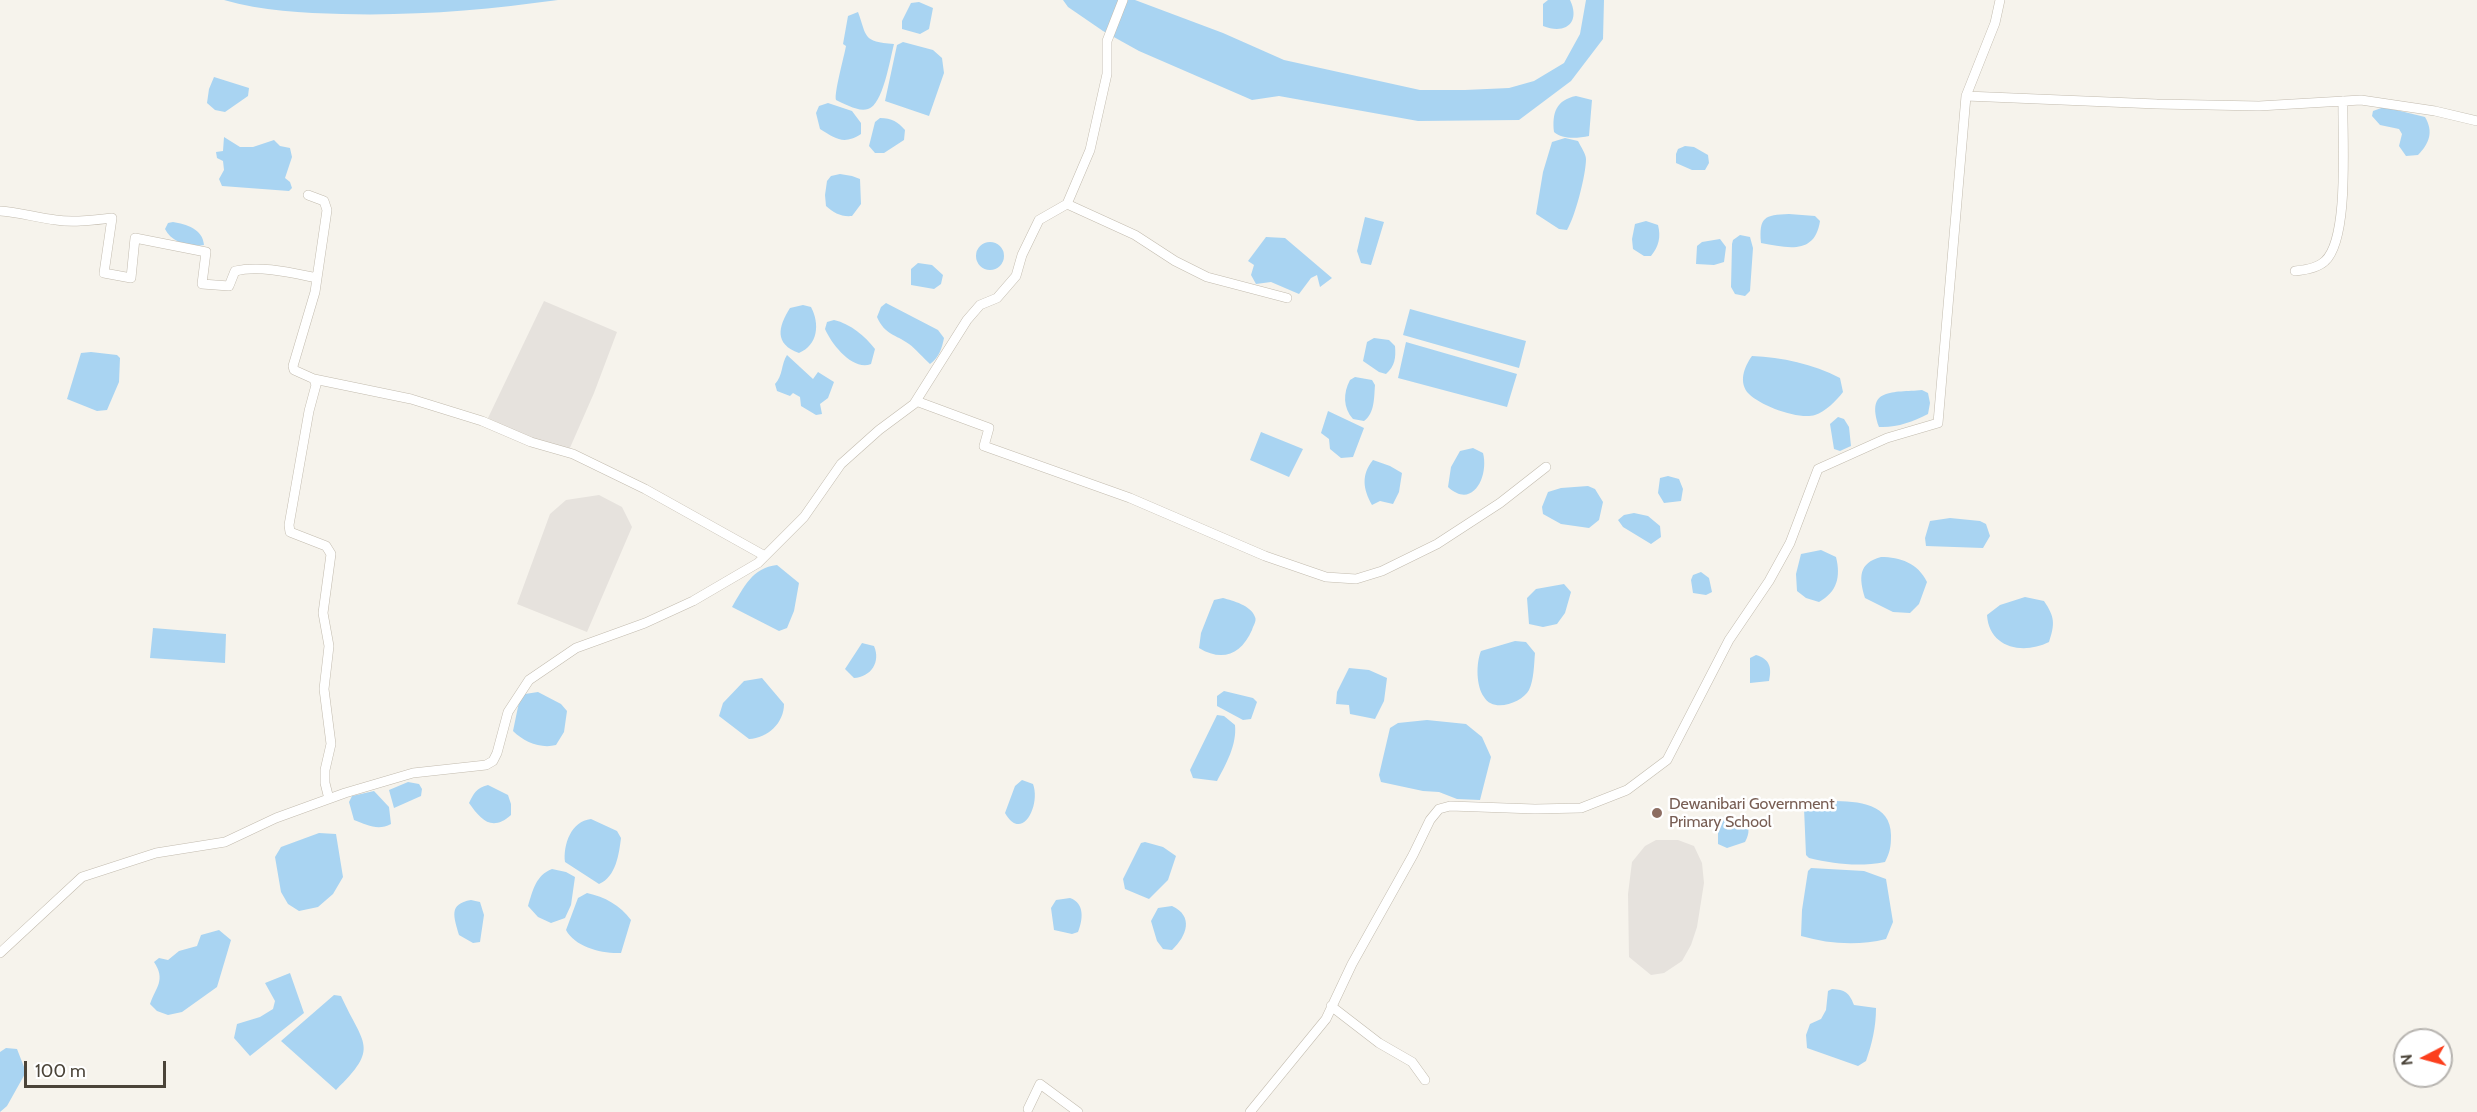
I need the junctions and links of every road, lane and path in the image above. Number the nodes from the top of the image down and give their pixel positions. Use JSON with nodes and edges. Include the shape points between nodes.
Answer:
{"nodes":[{"id":1,"x":1123,"y":0,"type":"edge"},
{"id":2,"x":2000,"y":0,"type":"edge"},
{"id":3,"x":1966,"y":96,"type":"junction"},
{"id":4,"x":2343,"y":102,"type":"junction"},
{"id":5,"x":2477,"y":121,"type":"edge"},
{"id":6,"x":308,"y":195,"type":"dead end"},
{"id":7,"x":1067,"y":204,"type":"junction"},
{"id":8,"x":0,"y":211,"type":"edge"},
{"id":9,"x":2295,"y":271,"type":"dead end"},
{"id":10,"x":317,"y":278,"type":"junction"},
{"id":11,"x":1287,"y":298,"type":"dead end"},
{"id":12,"x":314,"y":379,"type":"junction"},
{"id":13,"x":916,"y":401,"type":"junction"},
{"id":14,"x":1546,"y":467,"type":"dead end"},
{"id":15,"x":765,"y":556,"type":"junction"},
{"id":16,"x":328,"y":799,"type":"junction"},
{"id":17,"x":0,"y":953,"type":"edge"},
{"id":18,"x":1331,"y":1006,"type":"junction"},
{"id":19,"x":1425,"y":1080,"type":"dead end"},
{"id":20,"x":1030,"y":1111,"type":"edge"},
{"id":21,"x":1078,"y":1112,"type":"edge"},
{"id":22,"x":1250,"y":1112,"type":"edge"}],
"edges":[{"from":1,"to":7,"type":"street","via":[[1107,41],[1107,74],[1090,150]]},
{"from":2,"to":3,"type":"street"},
{"from":3,"to":4,"type":"street","via":[[2236,106]]},
{"from":3,"to":18,"type":"street","via":[[1938,423],[1887,438],[1818,469],[1790,543],[1729,640],[1667,760],[1627,790],[1581,808],[1439,809]]},
{"from":4,"to":5,"type":"street","via":[[2361,100]]},
{"from":4,"to":9,"type":"street","via":[[2341,226],[2325,262]]},
{"from":6,"to":10,"type":"street","via":[[324,201],[327,210]]},
{"from":7,"to":11,"type":"street","via":[[1135,235],[1207,277]]},
{"from":7,"to":13,"type":"street","via":[[1039,220],[1016,276],[997,298],[973,312]]},
{"from":8,"to":10,"type":"street","via":[[56,220],[112,218],[104,273],[131,278],[135,238],[206,252],[202,285],[229,286],[235,272],[243,269]]},
{"from":10,"to":12,"type":"street","via":[[293,366]]},
{"from":12,"to":15,"type":"street","via":[[411,399],[573,454]]},
{"from":12,"to":16,"type":"street","via":[[289,525],[290,532],[326,546],[331,554],[323,613],[329,646],[324,689],[331,744],[325,770]]},
{"from":13,"to":14,"type":"street","via":[[989,428],[984,446],[1130,498],[1265,556],[1326,577],[1356,579],[1428,548],[1500,503]]},
{"from":13,"to":15,"type":"street","via":[[841,464],[804,517]]},
{"from":15,"to":16,"type":"street","via":[[693,601],[576,648],[529,680],[508,712],[493,761],[486,765],[413,773]]},
{"from":16,"to":17,"type":"street","via":[[225,842],[156,853],[82,877]]},
{"from":18,"to":19,"type":"street","via":[[1413,1062]]},
{"from":18,"to":22,"type":"street","via":[[1326,1019]]},
{"from":20,"to":21,"type":"street","via":[[1040,1084]]}]}
